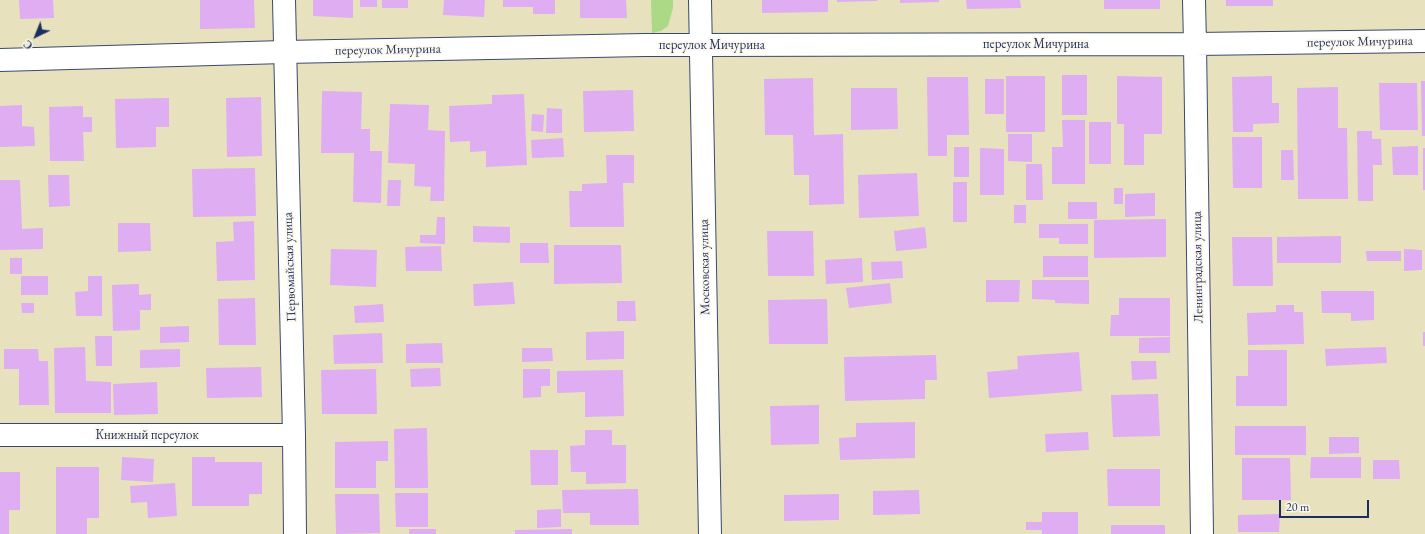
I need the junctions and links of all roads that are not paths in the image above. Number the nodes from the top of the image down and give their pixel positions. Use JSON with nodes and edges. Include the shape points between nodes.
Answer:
{"nodes":[{"id":1,"x":284,"y":0,"type":"edge"},
{"id":2,"x":700,"y":0,"type":"edge"},
{"id":3,"x":1194,"y":0,"type":"edge"},
{"id":4,"x":1425,"y":41,"type":"edge"},
{"id":5,"x":1195,"y":44,"type":"junction"},
{"id":6,"x":700,"y":46,"type":"junction"},
{"id":7,"x":284,"y":52,"type":"junction"},
{"id":8,"x":0,"y":60,"type":"edge"},
{"id":9,"x":0,"y":435,"type":"edge"},
{"id":10,"x":294,"y":435,"type":"junction"},
{"id":11,"x":295,"y":534,"type":"edge"},
{"id":12,"x":710,"y":534,"type":"edge"},
{"id":13,"x":1202,"y":534,"type":"edge"}],
"edges":[{"from":1,"to":7,"type":"street","name":"Первомайская улица"},
{"from":2,"to":6,"type":"street","name":"Московская улица"},
{"from":3,"to":5,"type":"street","name":"Ленинградская улица"},
{"from":4,"to":5,"type":"street","name":"переулок Мичурина"},
{"from":5,"to":6,"type":"street","name":"переулок Мичурина"},
{"from":5,"to":13,"type":"street","name":"Ленинградская улица"},
{"from":6,"to":7,"type":"street","name":"переулок Мичурина"},
{"from":6,"to":12,"type":"street","name":"Московская улица"},
{"from":7,"to":8,"type":"street","name":"переулок Мичурина"},
{"from":7,"to":10,"type":"street","name":"Первомайская улица"},
{"from":9,"to":10,"type":"street","name":"Книжный переулок"},
{"from":10,"to":11,"type":"street","name":"Первомайская улица"}]}
